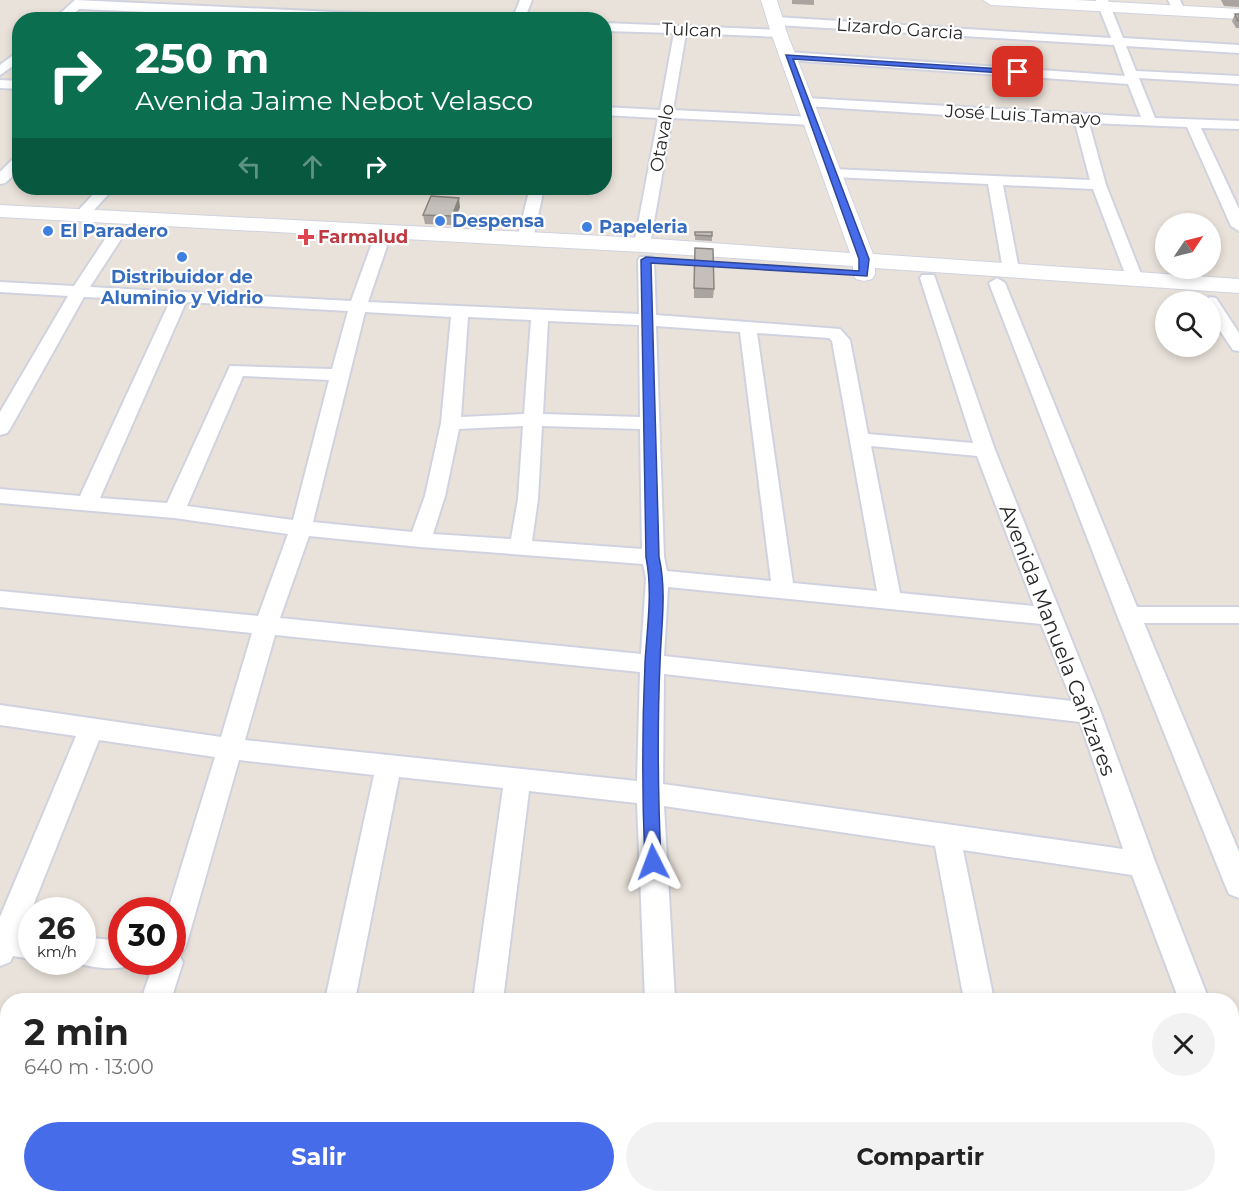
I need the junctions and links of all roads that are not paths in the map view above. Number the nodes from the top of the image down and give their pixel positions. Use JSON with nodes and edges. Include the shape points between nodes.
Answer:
{"nodes":[{"id":1,"x":769,"y":0,"type":"edge"},
{"id":2,"x":991,"y":0,"type":"edge"},
{"id":3,"x":79,"y":3,"type":"edge"},
{"id":4,"x":1103,"y":3,"type":"edge"},
{"id":5,"x":1177,"y":5,"type":"edge"},
{"id":6,"x":164,"y":9,"type":"junction"},
{"id":7,"x":161,"y":12,"type":"edge"},
{"id":8,"x":200,"y":12,"type":"edge"},
{"id":9,"x":1239,"y":14,"type":"edge"},
{"id":10,"x":612,"y":27,"type":"edge"},
{"id":11,"x":777,"y":27,"type":"junction"},
{"id":12,"x":681,"y":30,"type":"junction"},
{"id":13,"x":1120,"y":43,"type":"junction"},
{"id":14,"x":1239,"y":49,"type":"edge"},
{"id":15,"x":788,"y":56,"type":"junction"},
{"id":16,"x":12,"y":60,"type":"edge"},
{"id":17,"x":0,"y":71,"type":"edge"},
{"id":18,"x":1131,"y":77,"type":"junction"},
{"id":19,"x":1239,"y":80,"type":"edge"},
{"id":20,"x":806,"y":102,"type":"junction"},
{"id":21,"x":612,"y":111,"type":"edge"},
{"id":22,"x":667,"y":113,"type":"junction"},
{"id":23,"x":1081,"y":118,"type":"junction"},
{"id":24,"x":813,"y":121,"type":"junction"},
{"id":25,"x":1150,"y":122,"type":"junction"},
{"id":26,"x":1192,"y":124,"type":"junction"},
{"id":27,"x":1239,"y":125,"type":"edge"},
{"id":28,"x":12,"y":168,"type":"edge"},
{"id":29,"x":832,"y":173,"type":"junction"},
{"id":30,"x":0,"y":180,"type":"edge"},
{"id":31,"x":995,"y":181,"type":"junction"},
{"id":32,"x":1099,"y":185,"type":"junction"},
{"id":33,"x":100,"y":195,"type":"edge"},
{"id":34,"x":535,"y":195,"type":"edge"},
{"id":35,"x":0,"y":211,"type":"edge"},
{"id":36,"x":80,"y":217,"type":"junction"},
{"id":37,"x":1239,"y":225,"type":"edge"},
{"id":38,"x":0,"y":226,"type":"edge"},
{"id":39,"x":117,"y":233,"type":"junction"},
{"id":40,"x":525,"y":239,"type":"junction"},
{"id":41,"x":379,"y":246,"type":"junction"},
{"id":42,"x":644,"y":253,"type":"junction"},
{"id":43,"x":864,"y":267,"type":"junction"},
{"id":44,"x":969,"y":274,"type":"junction"},
{"id":45,"x":1004,"y":276,"type":"junction"},
{"id":46,"x":928,"y":278,"type":"junction"},
{"id":47,"x":1135,"y":279,"type":"junction"},
{"id":48,"x":0,"y":286,"type":"edge"},
{"id":49,"x":1239,"y":286,"type":"edge"},
{"id":50,"x":79,"y":291,"type":"junction"},
{"id":51,"x":1155,"y":294,"type":"edge"},
{"id":52,"x":180,"y":297,"type":"junction"},
{"id":53,"x":1239,"y":298,"type":"edge"},
{"id":54,"x":1221,"y":299,"type":"edge"},
{"id":55,"x":358,"y":306,"type":"junction"},
{"id":56,"x":460,"y":312,"type":"junction"},
{"id":57,"x":540,"y":315,"type":"junction"},
{"id":58,"x":1221,"y":318,"type":"edge"},
{"id":59,"x":648,"y":320,"type":"junction"},
{"id":60,"x":748,"y":328,"type":"junction"},
{"id":61,"x":1239,"y":346,"type":"edge"},
{"id":62,"x":339,"y":375,"type":"junction"},
{"id":63,"x":534,"y":420,"type":"junction"},
{"id":64,"x":451,"y":423,"type":"junction"},
{"id":65,"x":650,"y":423,"type":"junction"},
{"id":66,"x":0,"y":429,"type":"edge"},
{"id":67,"x":860,"y":439,"type":"junction"},
{"id":68,"x":985,"y":450,"type":"junction"},
{"id":69,"x":0,"y":496,"type":"edge"},
{"id":70,"x":86,"y":505,"type":"junction"},
{"id":71,"x":174,"y":511,"type":"junction"},
{"id":72,"x":302,"y":528,"type":"junction"},
{"id":73,"x":420,"y":540,"type":"junction"},
{"id":74,"x":520,"y":548,"type":"junction"},
{"id":75,"x":655,"y":568,"type":"junction"},
{"id":76,"x":783,"y":589,"type":"junction"},
{"id":77,"x":0,"y":599,"type":"edge"},
{"id":78,"x":890,"y":601,"type":"junction"},
{"id":79,"x":1128,"y":615,"type":"junction"},
{"id":80,"x":1239,"y":615,"type":"edge"},
{"id":81,"x":1049,"y":616,"type":"junction"},
{"id":82,"x":266,"y":626,"type":"junction"},
{"id":83,"x":652,"y":664,"type":"junction"},
{"id":84,"x":1089,"y":713,"type":"junction"},
{"id":85,"x":0,"y":715,"type":"edge"},
{"id":86,"x":91,"y":729,"type":"junction"},
{"id":87,"x":229,"y":749,"type":"junction"},
{"id":88,"x":388,"y":767,"type":"junction"},
{"id":89,"x":517,"y":780,"type":"junction"},
{"id":90,"x":650,"y":793,"type":"junction"},
{"id":91,"x":947,"y":837,"type":"junction"},
{"id":92,"x":1233,"y":855,"type":"edge"},
{"id":93,"x":1142,"y":864,"type":"junction"},
{"id":94,"x":1239,"y":885,"type":"edge"},
{"id":95,"x":186,"y":898,"type":"edge"},
{"id":96,"x":12,"y":946,"type":"edge"},
{"id":97,"x":164,"y":975,"type":"edge"},
{"id":98,"x":158,"y":993,"type":"edge"},
{"id":99,"x":341,"y":993,"type":"edge"},
{"id":100,"x":489,"y":993,"type":"edge"},
{"id":101,"x":660,"y":993,"type":"edge"},
{"id":102,"x":978,"y":993,"type":"edge"},
{"id":103,"x":1191,"y":993,"type":"edge"}],
"edges":[{"from":1,"to":11,"type":"main road"},
{"from":2,"to":4,"type":"main road"},
{"from":3,"to":6,"type":"street"},
{"from":4,"to":5,"type":"main road"},
{"from":4,"to":13,"type":"street"},
{"from":5,"to":9,"type":"main road"},
{"from":6,"to":7,"type":"street"},
{"from":6,"to":8,"type":"street"},
{"from":10,"to":12,"type":"street","name":"Tulcan"},
{"from":11,"to":12,"type":"street","name":"Tulcan"},
{"from":11,"to":13,"type":"street","name":"Lizardo Garcia"},
{"from":11,"to":15,"type":"main road"},
{"from":12,"to":22,"type":"street","name":"Otavalo"},
{"from":13,"to":14,"type":"street","name":"Lizardo Garcia"},
{"from":13,"to":18,"type":"street"},
{"from":15,"to":18,"type":"street"},
{"from":15,"to":20,"type":"main road"},
{"from":16,"to":17,"type":"street"},
{"from":18,"to":19,"type":"street"},
{"from":18,"to":25,"type":"street"},
{"from":20,"to":23,"type":"street","name":"José Luis Tamayo"},
{"from":20,"to":24,"type":"main road"},
{"from":21,"to":22,"type":"street"},
{"from":22,"to":24,"type":"street"},
{"from":22,"to":42,"type":"street","name":"Otavalo"},
{"from":23,"to":25,"type":"street","name":"José Luis Tamayo"},
{"from":23,"to":32,"type":"street"},
{"from":24,"to":29,"type":"main road"},
{"from":25,"to":26,"type":"street","name":"José Luis Tamayo"},
{"from":26,"to":27,"type":"street","name":"José Luis Tamayo"},
{"from":26,"to":37,"type":"street"},
{"from":28,"to":30,"type":"street"},
{"from":29,"to":31,"type":"street"},
{"from":29,"to":43,"type":"main road"},
{"from":31,"to":32,"type":"street"},
{"from":31,"to":45,"type":"street"},
{"from":32,"to":47,"type":"street"},
{"from":33,"to":36,"type":"street"},
{"from":34,"to":40,"type":"street"},
{"from":35,"to":36,"type":"main road"},
{"from":36,"to":40,"type":"main road"},
{"from":38,"to":39,"type":"main road"},
{"from":39,"to":41,"type":"main road"},
{"from":39,"to":50,"type":"street"},
{"from":40,"to":42,"type":"main road"},
{"from":41,"to":42,"type":"main road"},
{"from":41,"to":55,"type":"street"},
{"from":42,"to":43,"type":"main road"},
{"from":42,"to":59,"type":"street","name":"Otavalo"},
{"from":43,"to":44,"type":"main road"},
{"from":43,"to":46,"type":"main road"},
{"from":44,"to":45,"type":"main road"},
{"from":44,"to":46,"type":"main road"},
{"from":45,"to":47,"type":"main road"},
{"from":45,"to":51,"type":"main road"},
{"from":45,"to":79,"type":"street"},
{"from":46,"to":68,"type":"street","name":"Avenida Manuela Cañizares"},
{"from":47,"to":49,"type":"main road"},
{"from":48,"to":50,"type":"street"},
{"from":50,"to":52,"type":"street"},
{"from":50,"to":66,"type":"street"},
{"from":52,"to":55,"type":"street"},
{"from":52,"to":70,"type":"street"},
{"from":53,"to":54,"type":"main road"},
{"from":55,"to":56,"type":"street"},
{"from":55,"to":62,"type":"street"},
{"from":56,"to":57,"type":"street"},
{"from":56,"to":64,"type":"street"},
{"from":57,"to":59,"type":"street"},
{"from":57,"to":63,"type":"street"},
{"from":58,"to":61,"type":"street"},
{"from":59,"to":60,"type":"street"},
{"from":59,"to":65,"type":"street","name":"Otavalo"},
{"from":60,"to":67,"type":"street","via":[[834,333],[841,340]]},
{"from":60,"to":76,"type":"street"},
{"from":62,"to":71,"type":"street","via":[[236,370]]},
{"from":62,"to":72,"type":"street"},
{"from":63,"to":64,"type":"street"},
{"from":63,"to":65,"type":"street"},
{"from":63,"to":74,"type":"street"},
{"from":64,"to":73,"type":"street","via":[[435,496]]},
{"from":65,"to":75,"type":"street","name":"Otavalo"},
{"from":67,"to":68,"type":"street"},
{"from":67,"to":78,"type":"street"},
{"from":68,"to":81,"type":"street","name":"Avenida Manuela Cañizares"},
{"from":69,"to":70,"type":"street"},
{"from":70,"to":71,"type":"street"},
{"from":71,"to":72,"type":"street"},
{"from":72,"to":73,"type":"street"},
{"from":72,"to":82,"type":"street"},
{"from":73,"to":74,"type":"street"},
{"from":74,"to":75,"type":"street"},
{"from":75,"to":76,"type":"street"},
{"from":75,"to":83,"type":"street","name":"Otavalo"},
{"from":76,"to":78,"type":"street"},
{"from":77,"to":82,"type":"street"},
{"from":78,"to":81,"type":"street"},
{"from":79,"to":80,"type":"street"},
{"from":79,"to":92,"type":"street"},
{"from":81,"to":84,"type":"street","name":"Avenida Manuela Cañizares"},
{"from":82,"to":83,"type":"street"},
{"from":82,"to":87,"type":"street"},
{"from":83,"to":84,"type":"street"},
{"from":83,"to":90,"type":"street","name":"Otavalo"},
{"from":84,"to":93,"type":"street","name":"Avenida Manuela Cañizares"},
{"from":85,"to":86,"type":"street"},
{"from":86,"to":87,"type":"street"},
{"from":86,"to":96,"type":"street"},
{"from":87,"to":88,"type":"street"},
{"from":87,"to":95,"type":"street"},
{"from":88,"to":89,"type":"street"},
{"from":88,"to":99,"type":"street"},
{"from":89,"to":90,"type":"street"},
{"from":89,"to":100,"type":"street"},
{"from":90,"to":91,"type":"street"},
{"from":90,"to":101,"type":"street","name":"Otavalo"},
{"from":91,"to":93,"type":"street"},
{"from":91,"to":102,"type":"street"},
{"from":92,"to":94,"type":"street"},
{"from":93,"to":103,"type":"street","name":"Avenida Manuela Cañizares"},
{"from":97,"to":98,"type":"street"}]}
